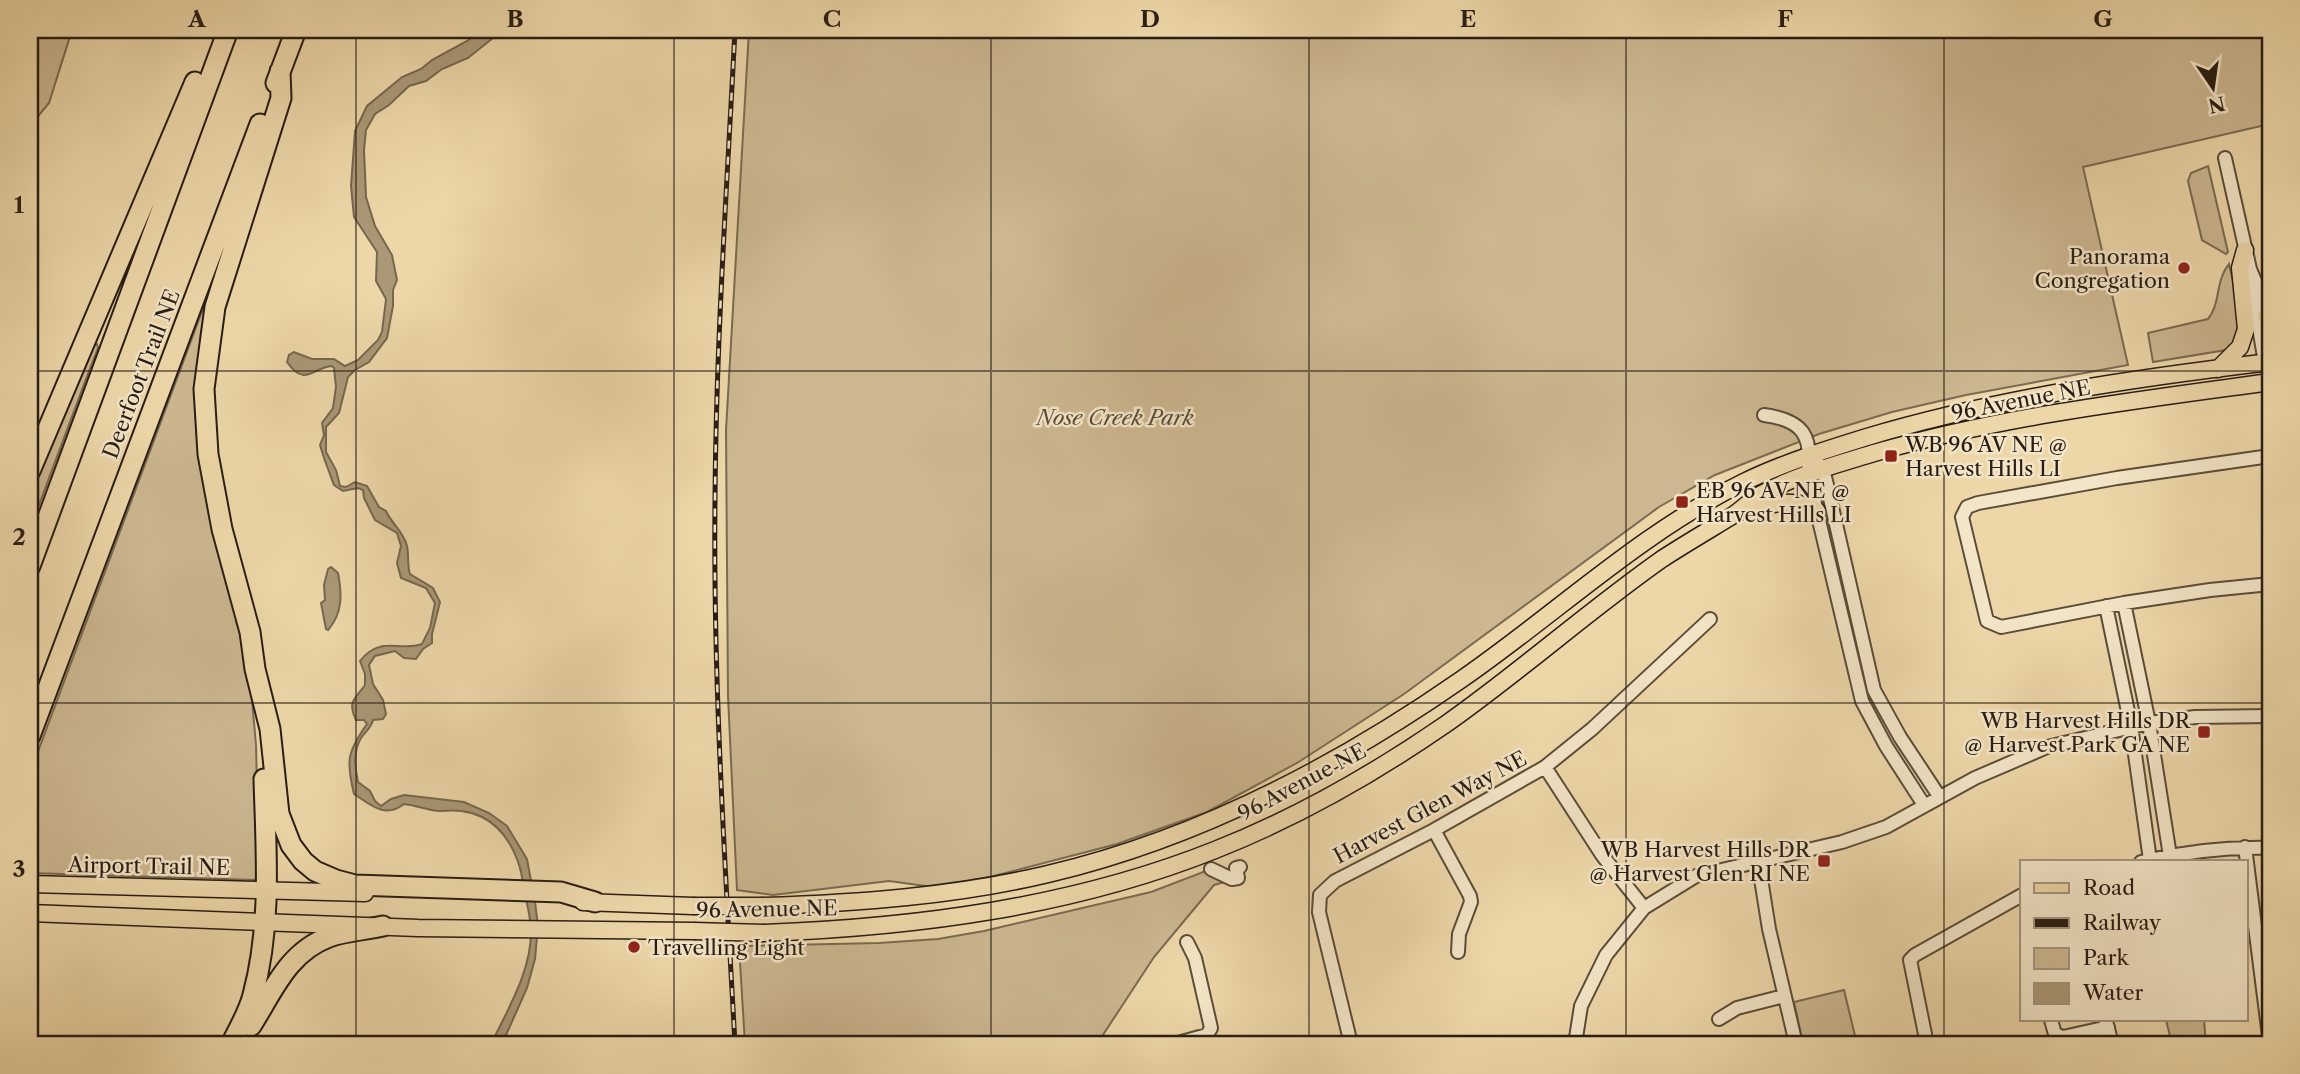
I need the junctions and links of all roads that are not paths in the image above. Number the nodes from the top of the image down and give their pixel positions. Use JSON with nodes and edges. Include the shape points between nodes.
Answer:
{"nodes":[{"id":1,"x":217,"y":30,"type":"edge"},
{"id":2,"x":228,"y":30,"type":"edge"},
{"id":3,"x":296,"y":30,"type":"edge"},
{"id":4,"x":281,"y":71,"type":"junction"},
{"id":5,"x":2225,"y":158,"type":"dead end"},
{"id":6,"x":2245,"y":250,"type":"junction"},
{"id":7,"x":2250,"y":269,"type":"junction"},
{"id":8,"x":2268,"y":319,"type":"edge"},
{"id":9,"x":2270,"y":335,"type":"edge"},
{"id":10,"x":2269,"y":366,"type":"edge"},
{"id":11,"x":2218,"y":369,"type":"junction"},
{"id":12,"x":2270,"y":382,"type":"edge"},
{"id":13,"x":1764,"y":415,"type":"dead end"},
{"id":14,"x":1811,"y":455,"type":"junction"},
{"id":15,"x":2270,"y":456,"type":"edge"},
{"id":16,"x":30,"y":471,"type":"edge"},
{"id":17,"x":1815,"y":472,"type":"junction"},
{"id":18,"x":1817,"y":511,"type":"junction"},
{"id":19,"x":1737,"y":512,"type":"junction"},
{"id":20,"x":30,"y":566,"type":"edge"},
{"id":21,"x":2270,"y":584,"type":"edge"},
{"id":22,"x":2124,"y":603,"type":"junction"},
{"id":23,"x":2106,"y":606,"type":"junction"},
{"id":24,"x":1710,"y":619,"type":"dead end"},
{"id":25,"x":1462,"y":679,"type":"junction"},
{"id":26,"x":1480,"y":700,"type":"junction"},
{"id":27,"x":262,"y":701,"type":"junction"},
{"id":28,"x":2270,"y":716,"type":"edge"},
{"id":29,"x":2149,"y":723,"type":"junction"},
{"id":30,"x":2131,"y":726,"type":"junction"},
{"id":31,"x":30,"y":736,"type":"edge"},
{"id":32,"x":1545,"y":767,"type":"junction"},
{"id":33,"x":1938,"y":796,"type":"junction"},
{"id":34,"x":1924,"y":805,"type":"junction"},
{"id":35,"x":1434,"y":830,"type":"junction"},
{"id":36,"x":2245,"y":847,"type":"junction"},
{"id":37,"x":2270,"y":848,"type":"edge"},
{"id":38,"x":2155,"y":859,"type":"edge"},
{"id":39,"x":1758,"y":860,"type":"junction"},
{"id":40,"x":2247,"y":860,"type":"edge"},
{"id":41,"x":1240,"y":867,"type":"dead end"},
{"id":42,"x":1211,"y":869,"type":"dead end"},
{"id":43,"x":2248,"y":871,"type":"edge"},
{"id":44,"x":30,"y":884,"type":"edge"},
{"id":45,"x":267,"y":890,"type":"junction"},
{"id":46,"x":464,"y":893,"type":"junction"},
{"id":47,"x":2020,"y":896,"type":"edge"},
{"id":48,"x":595,"y":902,"type":"joint"},
{"id":49,"x":1644,"y":908,"type":"junction"},
{"id":50,"x":30,"y":914,"type":"edge"},
{"id":51,"x":266,"y":921,"type":"junction"},
{"id":52,"x":383,"y":926,"type":"junction"},
{"id":53,"x":1187,"y":942,"type":"dead end"},
{"id":54,"x":1458,"y":952,"type":"dead end"},
{"id":55,"x":1784,"y":996,"type":"junction"},
{"id":56,"x":1719,"y":1018,"type":"dead end"},
{"id":57,"x":2051,"y":1021,"type":"edge"},
{"id":58,"x":2107,"y":1023,"type":"edge"},
{"id":59,"x":231,"y":1044,"type":"edge"},
{"id":60,"x":240,"y":1044,"type":"edge"},
{"id":61,"x":1174,"y":1044,"type":"edge"},
{"id":62,"x":1351,"y":1044,"type":"edge"},
{"id":63,"x":1575,"y":1044,"type":"edge"},
{"id":64,"x":1796,"y":1044,"type":"edge"},
{"id":65,"x":1927,"y":1044,"type":"edge"},
{"id":66,"x":2112,"y":1044,"type":"edge"},
{"id":67,"x":2270,"y":1044,"type":"edge"}],
"edges":[{"from":1,"to":16,"type":"highway"},
{"from":2,"to":20,"type":"highway","name":"Deerfoot Trail NE"},
{"from":3,"to":4,"type":"highway","name":"Deerfoot Trail NE"},
{"from":4,"to":27,"type":"highway","via":[[281,98],[215,307],[204,389],[208,454]]},
{"from":4,"to":31,"type":"highway","name":"Deerfoot Trail NE"},
{"from":5,"to":6,"type":"street"},
{"from":6,"to":7,"type":"street"},
{"from":6,"to":11,"type":"main road","via":[[2240,268],[2246,329],[2240,347]]},
{"from":7,"to":8,"type":"street"},
{"from":7,"to":10,"type":"street"},
{"from":8,"to":9,"type":"street"},
{"from":10,"to":11,"type":"main road","name":"96 Avenue NE"},
{"from":11,"to":14,"type":"main road","name":"96 Avenue NE","via":[[1956,413]]},
{"from":12,"to":17,"type":"main road","name":"96 Avenue NE","via":[[1977,428]]},
{"from":13,"to":14,"type":"street","via":[[1794,422],[1808,439]]},
{"from":14,"to":17,"type":"street"},
{"from":14,"to":25,"type":"main road","name":"96 Avenue NE","via":[[1746,481],[1688,512]]},
{"from":15,"to":23,"type":"street","via":[[2118,478],[1967,507],[1962,517],[1987,621],[2001,627]]},
{"from":17,"to":18,"type":"street"},
{"from":17,"to":19,"type":"main road","name":"96 Avenue NE","via":[[1758,496]]},
{"from":17,"to":33,"type":"street","via":[[1874,690]]},
{"from":18,"to":19,"type":"main road","via":[[1791,502]]},
{"from":18,"to":34,"type":"street","via":[[1863,702]]},
{"from":19,"to":26,"type":"main road","name":"96 Avenue NE","via":[[1664,558]]},
{"from":21,"to":22,"type":"street"},
{"from":22,"to":23,"type":"street"},
{"from":22,"to":29,"type":"street"},
{"from":23,"to":30,"type":"street"},
{"from":24,"to":32,"type":"street"},
{"from":25,"to":26,"type":"main road"},
{"from":25,"to":48,"type":"main road","name":"96 Avenue NE","bridge":true,"via":[[1265,796],[1203,824],[1048,874],[963,891],[890,899],[763,906]]},
{"from":26,"to":52,"type":"main road","name":"96 Avenue NE","bridge":true,"via":[[1334,792],[1277,822],[1175,865],[1067,896],[894,926],[764,933]]},
{"from":27,"to":45,"type":"highway"},
{"from":27,"to":46,"type":"highway","via":[[270,729],[279,814],[303,861],[315,871],[355,885]]},
{"from":28,"to":29,"type":"street"},
{"from":29,"to":30,"type":"street"},
{"from":29,"to":38,"type":"street"},
{"from":30,"to":33,"type":"street","via":[[2047,747]]},
{"from":30,"to":38,"type":"street"},
{"from":32,"to":35,"type":"street","name":"Harvest Glen Way NE"},
{"from":32,"to":49,"type":"street","name":"Harvest Glen Way NE","via":[[1602,855]]},
{"from":33,"to":34,"type":"street"},
{"from":34,"to":39,"type":"street","via":[[1885,827],[1842,842]]},
{"from":35,"to":54,"type":"street","via":[[1470,896]]},
{"from":35,"to":62,"type":"street","name":"Harvest Glen Way NE","via":[[1335,881],[1320,895],[1319,912]]},
{"from":36,"to":37,"type":"street"},
{"from":36,"to":38,"type":"street"},
{"from":36,"to":40,"type":"street"},
{"from":39,"to":49,"type":"street","via":[[1696,876]]},
{"from":39,"to":55,"type":"street"},
{"from":41,"to":42,"type":"street","via":[[1236,868],[1238,878],[1232,880]]},
{"from":43,"to":67,"type":"street"},
{"from":44,"to":45,"type":"main road","name":"Airport Trail NE"},
{"from":45,"to":46,"type":"main road"},
{"from":45,"to":51,"type":"highway"},
{"from":46,"to":48,"type":"highway","via":[[561,892]]},
{"from":47,"to":65,"type":"street","via":[[1910,960]]},
{"from":49,"to":63,"type":"street","via":[[1606,954],[1581,1006]]},
{"from":50,"to":51,"type":"main road"},
{"from":51,"to":52,"type":"main road","name":"96 Avenue NE"},
{"from":51,"to":59,"type":"highway","via":[[253,997]]},
{"from":52,"to":60,"type":"highway","via":[[330,937],[291,961]]},
{"from":53,"to":61,"type":"street","via":[[1195,958],[1210,1028],[1207,1035]]},
{"from":55,"to":56,"type":"street","via":[[1737,1008]]},
{"from":55,"to":64,"type":"street"},
{"from":57,"to":58,"type":"street","via":[[2054,1034],[2063,1037]]},
{"from":58,"to":66,"type":"street"}]}
